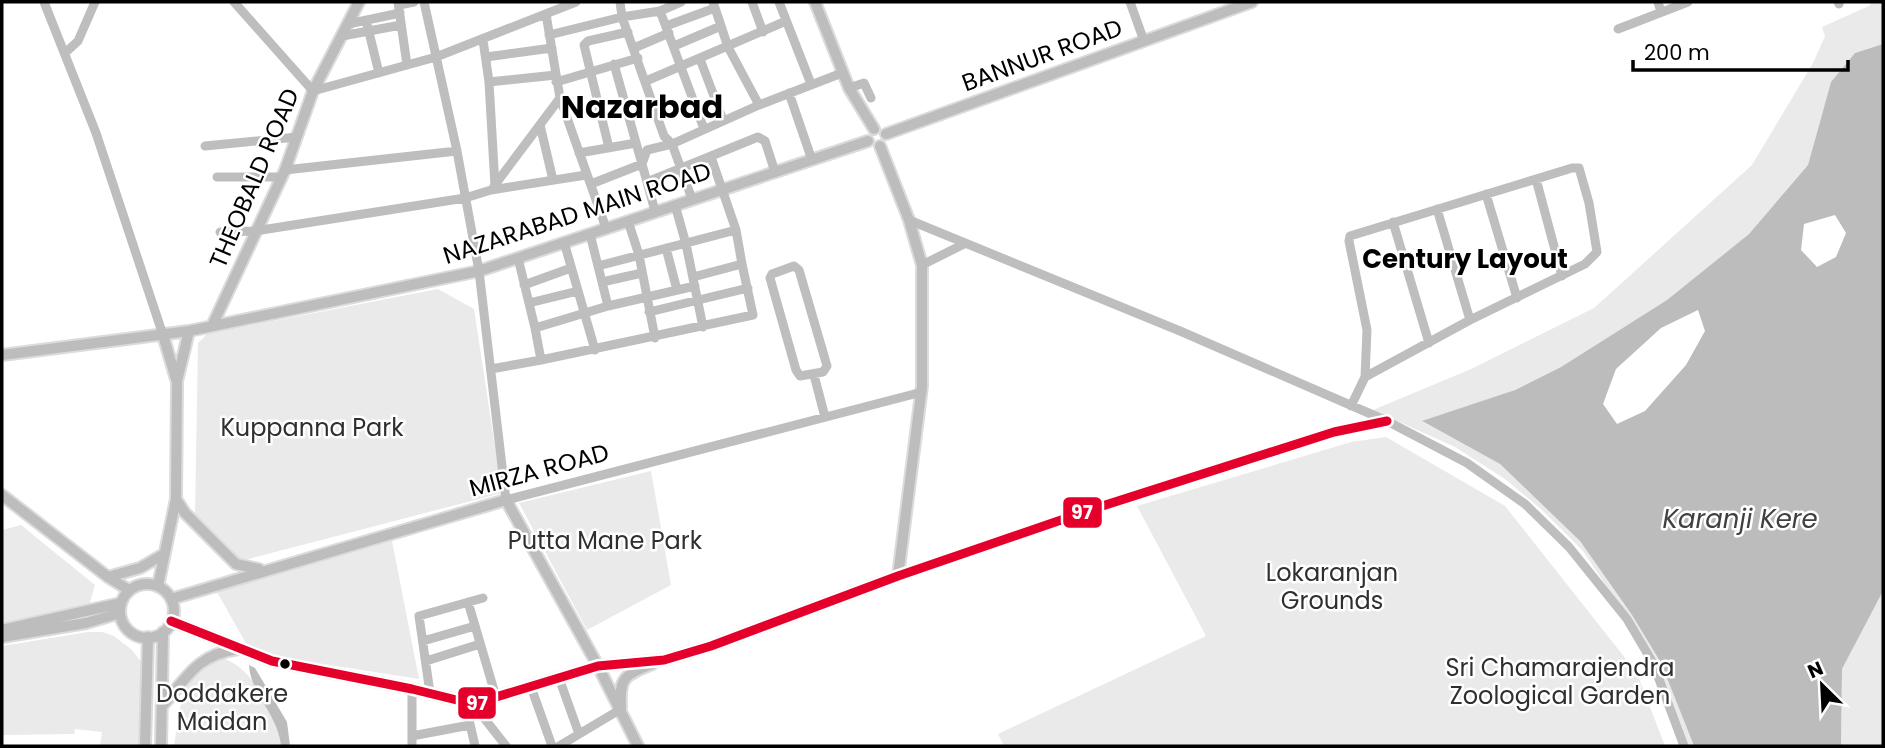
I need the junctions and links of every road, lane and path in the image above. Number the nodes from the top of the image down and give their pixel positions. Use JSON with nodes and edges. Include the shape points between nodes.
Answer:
{"nodes":[{"id":1,"x":44,"y":2,"type":"edge"},
{"id":2,"x":94,"y":2,"type":"edge"},
{"id":3,"x":234,"y":2,"type":"edge"},
{"id":4,"x":359,"y":2,"type":"edge"},
{"id":5,"x":414,"y":2,"type":"edge"},
{"id":6,"x":424,"y":2,"type":"edge"},
{"id":7,"x":576,"y":2,"type":"edge"},
{"id":8,"x":620,"y":2,"type":"edge"},
{"id":9,"x":681,"y":2,"type":"edge"},
{"id":10,"x":752,"y":2,"type":"edge"},
{"id":11,"x":779,"y":2,"type":"edge"},
{"id":12,"x":815,"y":2,"type":"edge"},
{"id":13,"x":1130,"y":2,"type":"edge"},
{"id":14,"x":1252,"y":2,"type":"edge"},
{"id":15,"x":1658,"y":2,"type":"edge"},
{"id":16,"x":1688,"y":2,"type":"edge"},
{"id":17,"x":714,"y":5,"type":"edge"},
{"id":18,"x":399,"y":6,"type":"edge"},
{"id":19,"x":660,"y":11,"type":"junction"},
{"id":20,"x":1661,"y":12,"type":"junction"},
{"id":21,"x":546,"y":14,"type":"junction"},
{"id":22,"x":622,"y":17,"type":"junction"},
{"id":23,"x":366,"y":20,"type":"junction"},
{"id":24,"x":786,"y":21,"type":"junction"},
{"id":25,"x":348,"y":24,"type":"junction"},
{"id":26,"x":401,"y":25,"type":"junction"},
{"id":27,"x":721,"y":26,"type":"junction"},
{"id":28,"x":667,"y":29,"type":"junction"},
{"id":29,"x":1618,"y":29,"type":"dead end"},
{"id":30,"x":369,"y":31,"type":"junction"},
{"id":31,"x":628,"y":32,"type":"junction"},
{"id":32,"x":763,"y":32,"type":"junction"},
{"id":33,"x":549,"y":35,"type":"junction"},
{"id":34,"x":342,"y":36,"type":"junction"},
{"id":35,"x":483,"y":40,"type":"junction"},
{"id":36,"x":1144,"y":41,"type":"junction"},
{"id":37,"x":674,"y":46,"type":"junction"},
{"id":38,"x":728,"y":47,"type":"junction"},
{"id":39,"x":552,"y":48,"type":"junction"},
{"id":40,"x":65,"y":53,"type":"junction"},
{"id":41,"x":636,"y":53,"type":"junction"},
{"id":42,"x":436,"y":57,"type":"junction"},
{"id":43,"x":486,"y":57,"type":"junction"},
{"id":44,"x":700,"y":60,"type":"junction"},
{"id":45,"x":407,"y":65,"type":"junction"},
{"id":46,"x":614,"y":65,"type":"junction"},
{"id":47,"x":682,"y":66,"type":"junction"},
{"id":48,"x":590,"y":72,"type":"junction"},
{"id":49,"x":379,"y":73,"type":"junction"},
{"id":50,"x":842,"y":73,"type":"junction"},
{"id":51,"x":556,"y":78,"type":"junction"},
{"id":52,"x":646,"y":81,"type":"junction"},
{"id":53,"x":489,"y":82,"type":"junction"},
{"id":54,"x":811,"y":85,"type":"junction"},
{"id":55,"x":849,"y":88,"type":"junction"},
{"id":56,"x":313,"y":91,"type":"junction"},
{"id":57,"x":789,"y":93,"type":"junction"},
{"id":58,"x":560,"y":98,"type":"junction"},
{"id":59,"x":871,"y":98,"type":"dead end"},
{"id":60,"x":759,"y":105,"type":"junction"},
{"id":61,"x":723,"y":120,"type":"junction"},
{"id":62,"x":540,"y":125,"type":"junction"},
{"id":63,"x":874,"y":128,"type":"junction"},
{"id":64,"x":704,"y":129,"type":"junction"},
{"id":65,"x":886,"y":134,"type":"junction"},
{"id":66,"x":297,"y":136,"type":"junction"},
{"id":67,"x":868,"y":141,"type":"junction"},
{"id":68,"x":636,"y":143,"type":"junction"},
{"id":69,"x":672,"y":144,"type":"junction"},
{"id":70,"x":205,"y":146,"type":"dead end"},
{"id":71,"x":880,"y":146,"type":"junction"},
{"id":72,"x":609,"y":148,"type":"junction"},
{"id":73,"x":457,"y":151,"type":"junction"},
{"id":74,"x":579,"y":153,"type":"junction"},
{"id":75,"x":711,"y":157,"type":"junction"},
{"id":76,"x":811,"y":159,"type":"junction"},
{"id":77,"x":642,"y":164,"type":"junction"},
{"id":78,"x":681,"y":169,"type":"junction"},
{"id":79,"x":775,"y":172,"type":"junction"},
{"id":80,"x":284,"y":173,"type":"junction"},
{"id":81,"x":586,"y":175,"type":"junction"},
{"id":82,"x":217,"y":177,"type":"dead end"},
{"id":83,"x":1536,"y":179,"type":"junction"},
{"id":84,"x":553,"y":180,"type":"junction"},
{"id":85,"x":647,"y":182,"type":"junction"},
{"id":86,"x":591,"y":184,"type":"junction"},
{"id":87,"x":493,"y":188,"type":"junction"},
{"id":88,"x":723,"y":188,"type":"junction"},
{"id":89,"x":1486,"y":194,"type":"junction"},
{"id":90,"x":465,"y":198,"type":"junction"},
{"id":91,"x":692,"y":199,"type":"junction"},
{"id":92,"x":675,"y":205,"type":"junction"},
{"id":93,"x":1437,"y":209,"type":"junction"},
{"id":94,"x":655,"y":211,"type":"junction"},
{"id":95,"x":909,"y":220,"type":"junction"},
{"id":96,"x":628,"y":221,"type":"junction"},
{"id":97,"x":1393,"y":222,"type":"junction"},
{"id":98,"x":606,"y":228,"type":"junction"},
{"id":99,"x":736,"y":230,"type":"junction"},
{"id":100,"x":255,"y":231,"type":"junction"},
{"id":101,"x":220,"y":232,"type":"dead end"},
{"id":102,"x":590,"y":234,"type":"junction"},
{"id":103,"x":564,"y":242,"type":"junction"},
{"id":104,"x":686,"y":243,"type":"junction"},
{"id":105,"x":964,"y":244,"type":"junction"},
{"id":106,"x":666,"y":248,"type":"junction"},
{"id":107,"x":639,"y":255,"type":"junction"},
{"id":108,"x":518,"y":258,"type":"junction"},
{"id":109,"x":742,"y":264,"type":"junction"},
{"id":110,"x":922,"y":265,"type":"junction"},
{"id":111,"x":598,"y":266,"type":"junction"},
{"id":112,"x":571,"y":268,"type":"junction"},
{"id":113,"x":479,"y":271,"type":"junction"},
{"id":114,"x":642,"y":273,"type":"junction"},
{"id":115,"x":1562,"y":276,"type":"junction"},
{"id":116,"x":694,"y":281,"type":"junction"},
{"id":117,"x":602,"y":282,"type":"junction"},
{"id":118,"x":524,"y":285,"type":"junction"},
{"id":119,"x":748,"y":288,"type":"junction"},
{"id":120,"x":677,"y":290,"type":"junction"},
{"id":121,"x":578,"y":291,"type":"junction"},
{"id":122,"x":647,"y":298,"type":"junction"},
{"id":123,"x":1517,"y":298,"type":"junction"},
{"id":124,"x":698,"y":300,"type":"junction"},
{"id":125,"x":529,"y":303,"type":"junction"},
{"id":126,"x":608,"y":306,"type":"junction"},
{"id":127,"x":649,"y":312,"type":"junction"},
{"id":128,"x":585,"y":314,"type":"junction"},
{"id":129,"x":1470,"y":320,"type":"junction"},
{"id":130,"x":212,"y":326,"type":"junction"},
{"id":131,"x":703,"y":327,"type":"junction"},
{"id":132,"x":535,"y":328,"type":"junction"},
{"id":133,"x":189,"y":331,"type":"junction"},
{"id":134,"x":163,"y":335,"type":"junction"},
{"id":135,"x":655,"y":338,"type":"junction"},
{"id":136,"x":1429,"y":343,"type":"junction"},
{"id":137,"x":595,"y":350,"type":"junction"},
{"id":138,"x":2,"y":355,"type":"edge"},
{"id":139,"x":541,"y":360,"type":"junction"},
{"id":140,"x":491,"y":369,"type":"junction"},
{"id":141,"x":814,"y":375,"type":"junction"},
{"id":142,"x":1365,"y":377,"type":"junction"},
{"id":143,"x":177,"y":381,"type":"junction"},
{"id":144,"x":922,"y":392,"type":"junction"},
{"id":145,"x":1351,"y":406,"type":"junction"},
{"id":146,"x":825,"y":417,"type":"junction"},
{"id":147,"x":1387,"y":421,"type":"junction"},
{"id":148,"x":2,"y":495,"type":"edge"},
{"id":149,"x":176,"y":499,"type":"junction"},
{"id":150,"x":506,"y":500,"type":"junction"},
{"id":151,"x":164,"y":554,"type":"junction"},
{"id":152,"x":268,"y":569,"type":"junction"},
{"id":153,"x":898,"y":576,"type":"junction"},
{"id":154,"x":108,"y":578,"type":"junction"},
{"id":155,"x":158,"y":586,"type":"junction"},
{"id":156,"x":129,"y":590,"type":"junction"},
{"id":157,"x":483,"y":598,"type":"dead end"},
{"id":158,"x":171,"y":599,"type":"junction"},
{"id":159,"x":468,"y":602,"type":"junction"},
{"id":160,"x":120,"y":608,"type":"junction"},
{"id":161,"x":171,"y":621,"type":"junction"},
{"id":162,"x":475,"y":626,"type":"junction"},
{"id":163,"x":2,"y":629,"type":"edge"},
{"id":164,"x":163,"y":632,"type":"junction"},
{"id":165,"x":2,"y":637,"type":"edge"},
{"id":166,"x":148,"y":637,"type":"junction"},
{"id":167,"x":422,"y":641,"type":"junction"},
{"id":168,"x":480,"y":644,"type":"junction"},
{"id":169,"x":241,"y":649,"type":"junction"},
{"id":170,"x":664,"y":660,"type":"junction"},
{"id":171,"x":426,"y":661,"type":"junction"},
{"id":172,"x":598,"y":666,"type":"junction"},
{"id":173,"x":559,"y":678,"type":"junction"},
{"id":174,"x":531,"y":687,"type":"junction"},
{"id":175,"x":412,"y":689,"type":"junction"},
{"id":176,"x":430,"y":693,"type":"junction"},
{"id":177,"x":496,"y":697,"type":"junction"},
{"id":178,"x":469,"y":704,"type":"junction"},
{"id":179,"x":163,"y":705,"type":"junction"},
{"id":180,"x":621,"y":709,"type":"junction"},
{"id":181,"x":470,"y":725,"type":"junction"},
{"id":182,"x":579,"y":734,"type":"junction"},
{"id":183,"x":412,"y":736,"type":"junction"},
{"id":184,"x":145,"y":746,"type":"edge"},
{"id":185,"x":161,"y":746,"type":"edge"},
{"id":186,"x":412,"y":746,"type":"edge"},
{"id":187,"x":475,"y":746,"type":"edge"},
{"id":188,"x":506,"y":746,"type":"edge"},
{"id":189,"x":552,"y":746,"type":"edge"},
{"id":190,"x":559,"y":746,"type":"edge"},
{"id":191,"x":638,"y":746,"type":"edge"},
{"id":192,"x":1684,"y":746,"type":"edge"}],
"edges":[{"from":1,"to":40,"type":"street"},
{"from":2,"to":40,"type":"street","via":[[78,41]]},
{"from":3,"to":56,"type":"street"},
{"from":4,"to":25,"type":"main road","name":"THEOBALD ROAD"},
{"from":5,"to":18,"type":"street"},
{"from":6,"to":42,"type":"street"},
{"from":7,"to":21,"type":"street"},
{"from":8,"to":22,"type":"street"},
{"from":9,"to":19,"type":"street"},
{"from":10,"to":32,"type":"street"},
{"from":11,"to":24,"type":"street"},
{"from":12,"to":50,"type":"main road"},
{"from":13,"to":36,"type":"street"},
{"from":14,"to":36,"type":"main road","name":"BANNUR ROAD"},
{"from":15,"to":20,"type":"street"},
{"from":16,"to":20,"type":"street"},
{"from":17,"to":27,"type":"street"},
{"from":17,"to":28,"type":"street"},
{"from":18,"to":23,"type":"street"},
{"from":18,"to":26,"type":"street"},
{"from":19,"to":22,"type":"street"},
{"from":19,"to":28,"type":"street"},
{"from":20,"to":29,"type":"street"},
{"from":21,"to":33,"type":"street"},
{"from":21,"to":35,"type":"street"},
{"from":22,"to":31,"type":"street"},
{"from":22,"to":33,"type":"street"},
{"from":23,"to":25,"type":"street"},
{"from":23,"to":30,"type":"street"},
{"from":24,"to":32,"type":"street"},
{"from":24,"to":54,"type":"street"},
{"from":25,"to":34,"type":"main road","name":"THEOBALD ROAD"},
{"from":26,"to":30,"type":"street"},
{"from":26,"to":45,"type":"street"},
{"from":27,"to":37,"type":"street"},
{"from":27,"to":38,"type":"street"},
{"from":28,"to":37,"type":"street"},
{"from":28,"to":41,"type":"street"},
{"from":30,"to":34,"type":"street"},
{"from":30,"to":49,"type":"street"},
{"from":31,"to":41,"type":"street"},
{"from":31,"to":48,"type":"street","via":[[584,43]]},
{"from":32,"to":38,"type":"street"},
{"from":33,"to":39,"type":"street"},
{"from":34,"to":56,"type":"main road","name":"THEOBALD ROAD"},
{"from":35,"to":42,"type":"street"},
{"from":35,"to":43,"type":"street"},
{"from":36,"to":65,"type":"main road","name":"BANNUR ROAD"},
{"from":37,"to":47,"type":"street"},
{"from":38,"to":44,"type":"street"},
{"from":38,"to":60,"type":"street"},
{"from":39,"to":43,"type":"street"},
{"from":39,"to":51,"type":"street"},
{"from":40,"to":134,"type":"street"},
{"from":41,"to":46,"type":"street"},
{"from":41,"to":52,"type":"street"},
{"from":42,"to":45,"type":"street"},
{"from":42,"to":73,"type":"street"},
{"from":43,"to":53,"type":"street"},
{"from":44,"to":47,"type":"street"},
{"from":44,"to":61,"type":"street"},
{"from":45,"to":49,"type":"street"},
{"from":46,"to":48,"type":"street"},
{"from":46,"to":68,"type":"street"},
{"from":47,"to":52,"type":"street"},
{"from":47,"to":64,"type":"street"},
{"from":48,"to":51,"type":"street"},
{"from":48,"to":72,"type":"street"},
{"from":49,"to":56,"type":"street"},
{"from":50,"to":54,"type":"street"},
{"from":50,"to":55,"type":"main road"},
{"from":51,"to":53,"type":"street"},
{"from":51,"to":58,"type":"street"},
{"from":52,"to":69,"type":"street","via":[[664,136]]},
{"from":53,"to":87,"type":"street"},
{"from":54,"to":57,"type":"street"},
{"from":55,"to":59,"type":"street","via":[[864,83]]},
{"from":55,"to":63,"type":"main road"},
{"from":56,"to":66,"type":"main road","name":"THEOBALD ROAD"},
{"from":57,"to":60,"type":"street"},
{"from":57,"to":76,"type":"street"},
{"from":58,"to":62,"type":"street"},
{"from":58,"to":74,"type":"street"},
{"from":60,"to":61,"type":"street"},
{"from":61,"to":64,"type":"street"},
{"from":62,"to":84,"type":"street"},
{"from":62,"to":87,"type":"street"},
{"from":63,"to":65,"type":"main road"},
{"from":63,"to":67,"type":"main road"},
{"from":64,"to":69,"type":"street"},
{"from":65,"to":71,"type":"main road"},
{"from":66,"to":70,"type":"street"},
{"from":66,"to":80,"type":"main road","name":"THEOBALD ROAD"},
{"from":67,"to":71,"type":"main road"},
{"from":67,"to":76,"type":"main road","name":"NAZARABAD MAIN ROAD"},
{"from":68,"to":72,"type":"street"},
{"from":68,"to":77,"type":"street"},
{"from":69,"to":77,"type":"street","via":[[647,150]]},
{"from":69,"to":78,"type":"street"},
{"from":71,"to":95,"type":"main road"},
{"from":72,"to":74,"type":"street"},
{"from":73,"to":80,"type":"street"},
{"from":73,"to":90,"type":"street"},
{"from":74,"to":81,"type":"street"},
{"from":75,"to":78,"type":"street"},
{"from":75,"to":79,"type":"street","via":[[763,138]]},
{"from":75,"to":88,"type":"street"},
{"from":76,"to":79,"type":"main road","name":"NAZARABAD MAIN ROAD"},
{"from":77,"to":85,"type":"street"},
{"from":77,"to":86,"type":"street"},
{"from":78,"to":85,"type":"street"},
{"from":78,"to":91,"type":"street"},
{"from":79,"to":88,"type":"main road","name":"NAZARABAD MAIN ROAD"},
{"from":80,"to":82,"type":"street"},
{"from":80,"to":100,"type":"main road","name":"THEOBALD ROAD"},
{"from":81,"to":84,"type":"street"},
{"from":81,"to":86,"type":"street"},
{"from":83,"to":89,"type":"street"},
{"from":83,"to":115,"type":"street"},
{"from":83,"to":115,"type":"street","via":[[1577,167],[1589,203],[1597,254]]},
{"from":84,"to":87,"type":"street"},
{"from":85,"to":94,"type":"street"},
{"from":86,"to":98,"type":"street"},
{"from":87,"to":90,"type":"street"},
{"from":88,"to":91,"type":"main road","name":"NAZARABAD MAIN ROAD"},
{"from":88,"to":99,"type":"street"},
{"from":89,"to":93,"type":"street"},
{"from":89,"to":123,"type":"street"},
{"from":90,"to":100,"type":"street"},
{"from":90,"to":113,"type":"street"},
{"from":91,"to":92,"type":"main road","name":"NAZARABAD MAIN ROAD"},
{"from":92,"to":94,"type":"main road","name":"NAZARABAD MAIN ROAD"},
{"from":92,"to":104,"type":"street"},
{"from":93,"to":97,"type":"street"},
{"from":93,"to":129,"type":"street"},
{"from":94,"to":96,"type":"main road","name":"NAZARABAD MAIN ROAD"},
{"from":95,"to":105,"type":"street"},
{"from":95,"to":110,"type":"main road"},
{"from":96,"to":98,"type":"main road","name":"NAZARABAD MAIN ROAD"},
{"from":96,"to":107,"type":"street"},
{"from":97,"to":136,"type":"street"},
{"from":97,"to":142,"type":"street","via":[[1349,238],[1367,330]]},
{"from":98,"to":102,"type":"main road","name":"NAZARABAD MAIN ROAD"},
{"from":99,"to":104,"type":"street"},
{"from":99,"to":109,"type":"street"},
{"from":100,"to":101,"type":"street"},
{"from":100,"to":130,"type":"main road","name":"THEOBALD ROAD"},
{"from":102,"to":103,"type":"main road","name":"NAZARABAD MAIN ROAD"},
{"from":102,"to":111,"type":"street"},
{"from":103,"to":108,"type":"main road","name":"NAZARABAD MAIN ROAD"},
{"from":103,"to":112,"type":"street"},
{"from":104,"to":106,"type":"street"},
{"from":104,"to":116,"type":"street"},
{"from":105,"to":110,"type":"street"},
{"from":105,"to":145,"type":"street","via":[[1169,326]]},
{"from":106,"to":107,"type":"street"},
{"from":106,"to":120,"type":"street"},
{"from":107,"to":111,"type":"street"},
{"from":107,"to":114,"type":"street"},
{"from":108,"to":113,"type":"main road","name":"NAZARABAD MAIN ROAD"},
{"from":108,"to":118,"type":"street"},
{"from":109,"to":116,"type":"street"},
{"from":109,"to":119,"type":"street"},
{"from":110,"to":144,"type":"main road"},
{"from":111,"to":117,"type":"street"},
{"from":112,"to":118,"type":"street"},
{"from":112,"to":121,"type":"street"},
{"from":113,"to":130,"type":"main road","name":"NAZARABAD MAIN ROAD"},
{"from":113,"to":140,"type":"street"},
{"from":114,"to":117,"type":"street"},
{"from":114,"to":122,"type":"street"},
{"from":115,"to":123,"type":"street"},
{"from":116,"to":120,"type":"street"},
{"from":116,"to":124,"type":"street"},
{"from":117,"to":126,"type":"street"},
{"from":118,"to":125,"type":"street"},
{"from":119,"to":124,"type":"street"},
{"from":119,"to":131,"type":"street","via":[[754,315]]},
{"from":120,"to":122,"type":"street"},
{"from":121,"to":125,"type":"street"},
{"from":121,"to":128,"type":"street"},
{"from":122,"to":126,"type":"street"},
{"from":122,"to":127,"type":"street"},
{"from":123,"to":129,"type":"street"},
{"from":124,"to":127,"type":"street"},
{"from":124,"to":131,"type":"street"},
{"from":125,"to":132,"type":"street"},
{"from":126,"to":128,"type":"street"},
{"from":127,"to":135,"type":"street"},
{"from":128,"to":132,"type":"street"},
{"from":128,"to":137,"type":"street"},
{"from":129,"to":136,"type":"street"},
{"from":130,"to":133,"type":"main road"},
{"from":131,"to":135,"type":"street"},
{"from":132,"to":139,"type":"street"},
{"from":133,"to":134,"type":"main road"},
{"from":133,"to":143,"type":"main road"},
{"from":134,"to":138,"type":"main road"},
{"from":134,"to":143,"type":"main road"},
{"from":135,"to":137,"type":"street"},
{"from":136,"to":142,"type":"street"},
{"from":137,"to":139,"type":"street"},
{"from":139,"to":140,"type":"street"},
{"from":140,"to":150,"type":"street"},
{"from":141,"to":141,"type":"street","via":[[827,366],[794,266],[772,274],[770,281],[798,374]]},
{"from":141,"to":146,"type":"street"},
{"from":142,"to":145,"type":"street"},
{"from":143,"to":149,"type":"main road"},
{"from":144,"to":146,"type":"street","name":"MIRZA ROAD"},
{"from":144,"to":153,"type":"main road"},
{"from":145,"to":147,"type":"street"},
{"from":146,"to":150,"type":"street","name":"MIRZA ROAD"},
{"from":147,"to":153,"type":"street","via":[[1347,429],[1096,508]]},
{"from":147,"to":192,"type":"street","via":[[1467,463],[1525,503],[1569,547],[1627,619],[1653,663]]},
{"from":148,"to":154,"type":"main road"},
{"from":149,"to":151,"type":"main road"},
{"from":149,"to":152,"type":"main road","via":[[236,564]]},
{"from":150,"to":152,"type":"main road","name":"MIRZA ROAD"},
{"from":150,"to":172,"type":"main road"},
{"from":151,"to":154,"type":"main road"},
{"from":151,"to":155,"type":"main road"},
{"from":152,"to":158,"type":"main road","name":"MIRZA ROAD"},
{"from":153,"to":170,"type":"main road"},
{"from":154,"to":156,"type":"main road"},
{"from":155,"to":156,"type":"main road","via":[[143,584]]},
{"from":155,"to":158,"type":"main road"},
{"from":156,"to":160,"type":"main road"},
{"from":157,"to":159,"type":"street"},
{"from":158,"to":161,"type":"main road"},
{"from":159,"to":162,"type":"street"},
{"from":159,"to":167,"type":"street","via":[[421,614]]},
{"from":160,"to":163,"type":"main road"},
{"from":160,"to":165,"type":"main road","via":[[86,623]]},
{"from":160,"to":166,"type":"main road","via":[[129,631]]},
{"from":161,"to":164,"type":"main road"},
{"from":161,"to":169,"type":"main road"},
{"from":162,"to":167,"type":"street"},
{"from":162,"to":168,"type":"street"},
{"from":164,"to":166,"type":"main road"},
{"from":164,"to":179,"type":"main road"},
{"from":166,"to":184,"type":"main road"},
{"from":167,"to":171,"type":"street"},
{"from":168,"to":171,"type":"street"},
{"from":168,"to":177,"type":"street"},
{"from":169,"to":175,"type":"main road","via":[[272,661]]},
{"from":169,"to":179,"type":"main road","via":[[199,663]]},
{"from":170,"to":172,"type":"main road"},
{"from":170,"to":180,"type":"main road","via":[[625,677],[620,686]]},
{"from":171,"to":176,"type":"street"},
{"from":172,"to":173,"type":"main road"},
{"from":172,"to":180,"type":"main road"},
{"from":173,"to":174,"type":"main road"},
{"from":173,"to":182,"type":"street"},
{"from":174,"to":177,"type":"main road"},
{"from":174,"to":189,"type":"street"},
{"from":175,"to":176,"type":"main road"},
{"from":175,"to":183,"type":"street"},
{"from":176,"to":178,"type":"main road"},
{"from":177,"to":178,"type":"main road"},
{"from":178,"to":181,"type":"street"},
{"from":178,"to":188,"type":"street"},
{"from":179,"to":185,"type":"main road"},
{"from":180,"to":182,"type":"street"},
{"from":180,"to":191,"type":"main road"},
{"from":181,"to":183,"type":"street"},
{"from":181,"to":187,"type":"street"},
{"from":182,"to":190,"type":"street"},
{"from":183,"to":186,"type":"street"}]}
